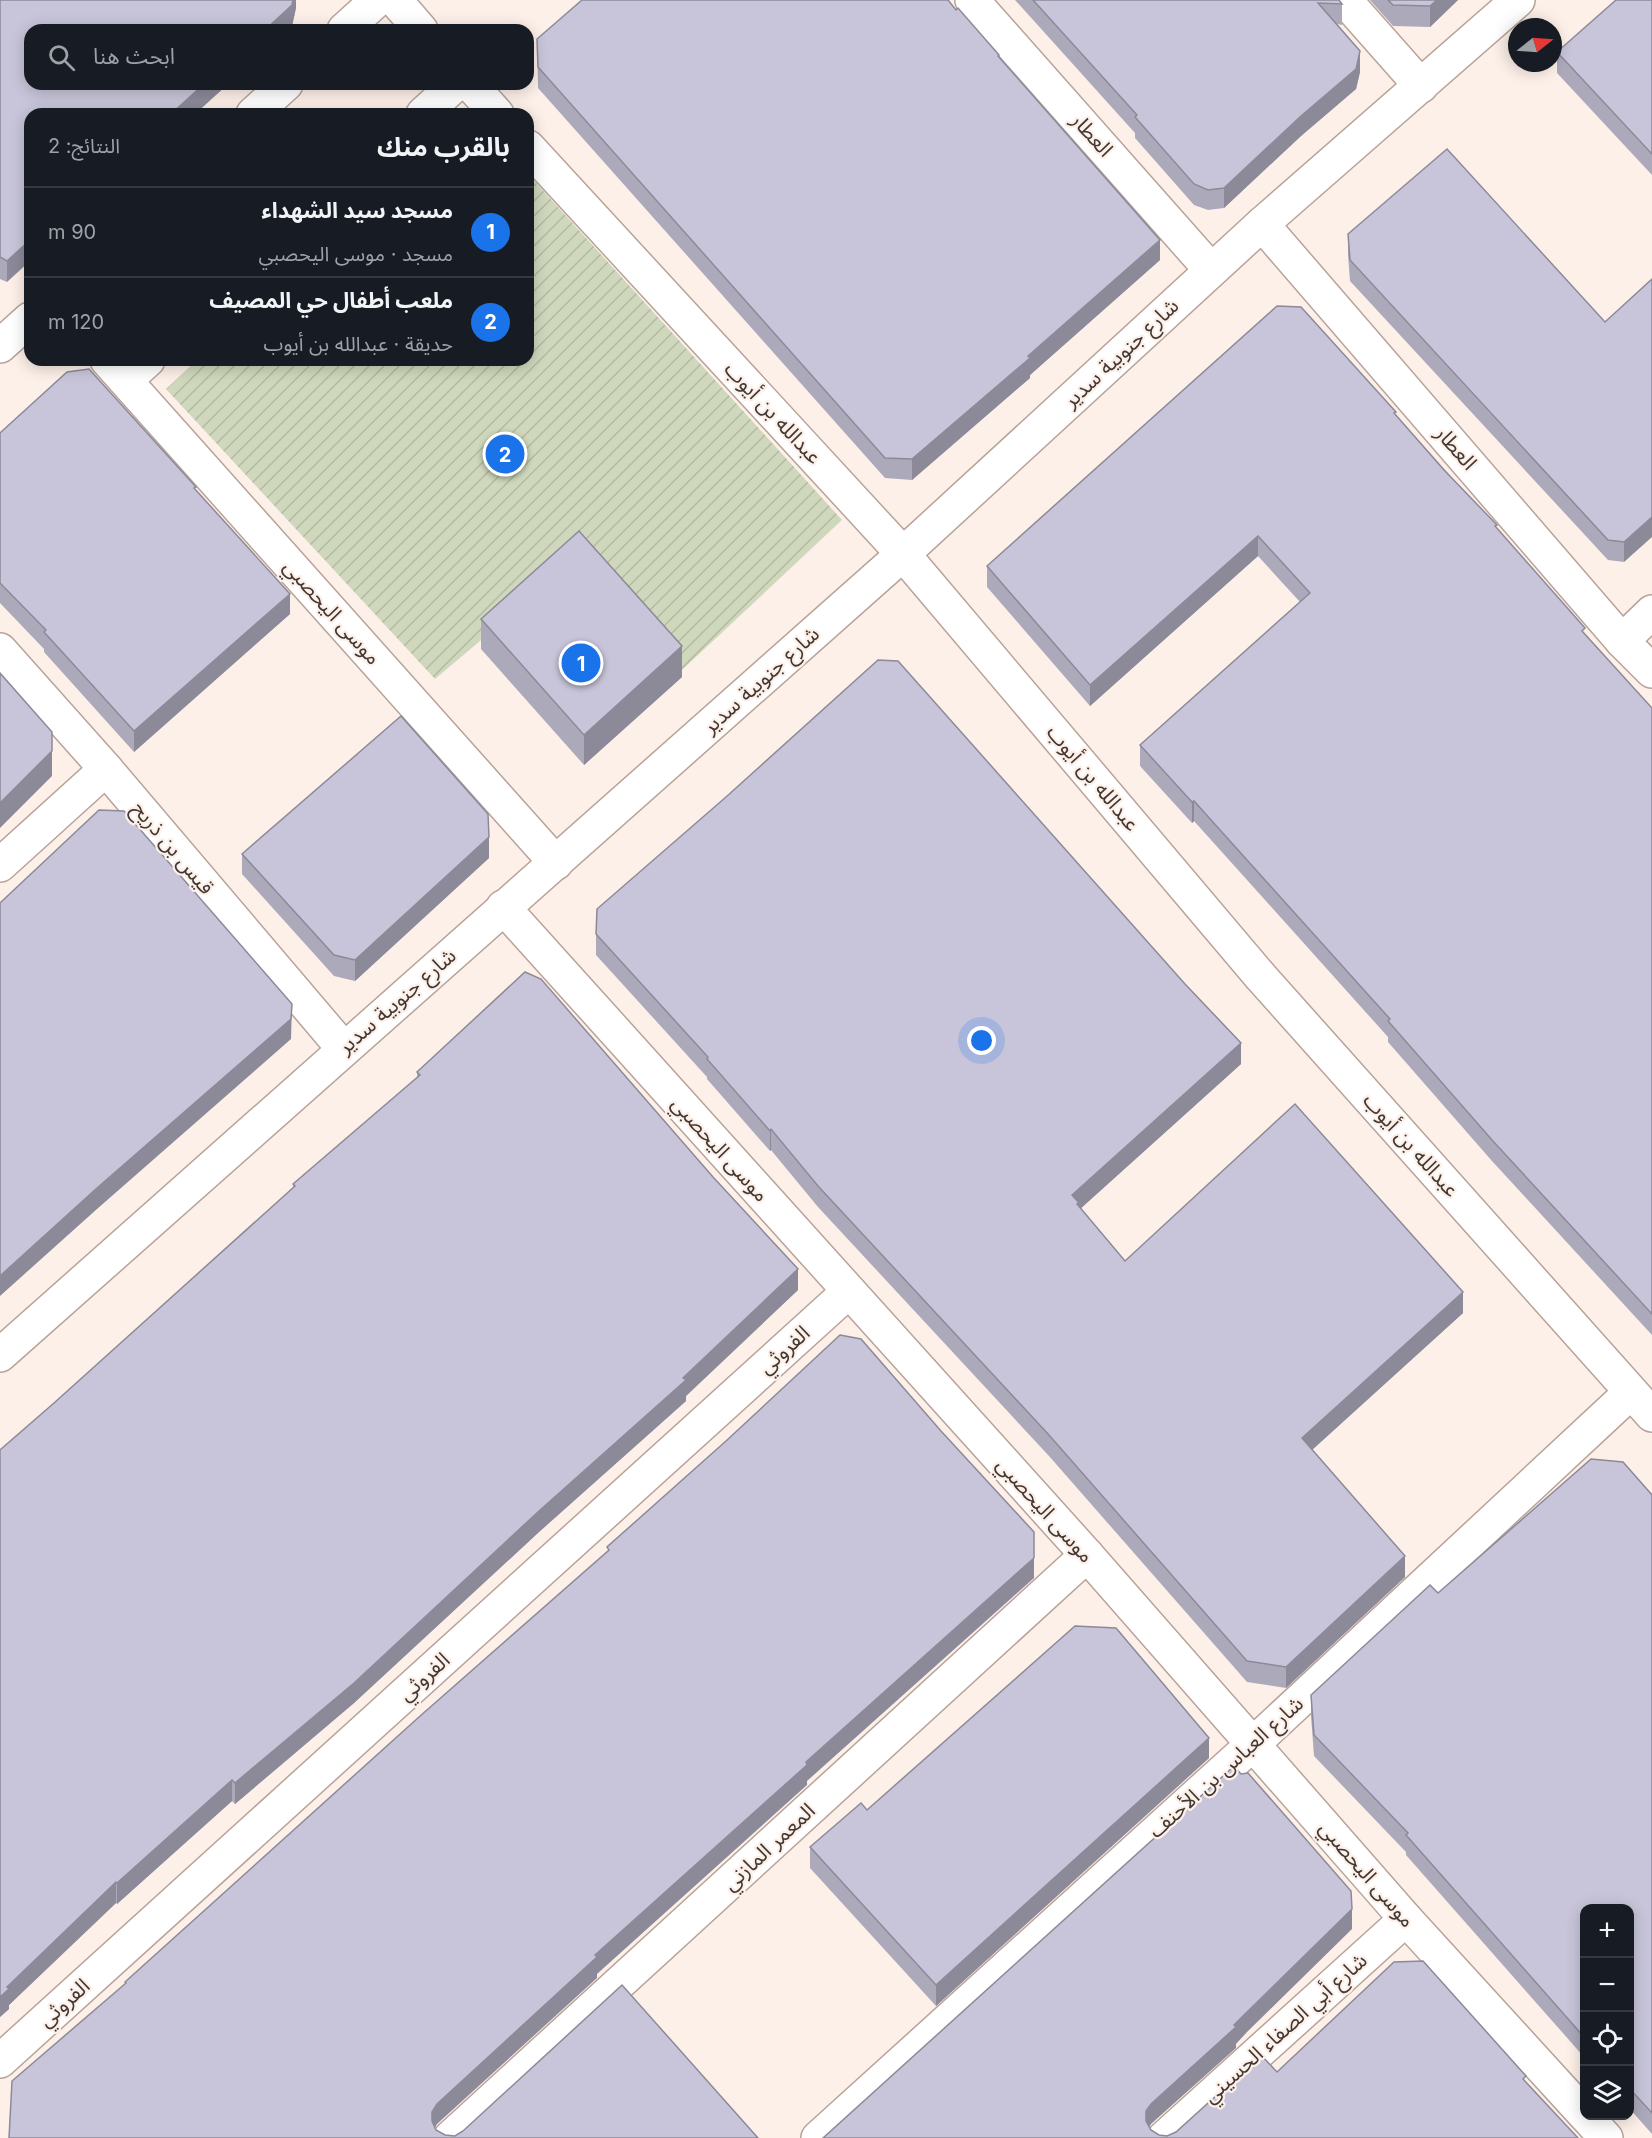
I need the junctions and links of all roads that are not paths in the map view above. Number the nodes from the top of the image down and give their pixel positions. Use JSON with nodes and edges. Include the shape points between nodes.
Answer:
{"nodes":[{"id":1,"x":377,"y":0,"type":"edge"},
{"id":2,"x":395,"y":0,"type":"edge"},
{"id":3,"x":972,"y":0,"type":"edge"},
{"id":4,"x":1345,"y":0,"type":"edge"},
{"id":5,"x":1518,"y":0,"type":"edge"},
{"id":6,"x":351,"y":24,"type":"edge"},
{"id":7,"x":417,"y":24,"type":"edge"},
{"id":8,"x":1421,"y":86,"type":"junction"},
{"id":9,"x":279,"y":90,"type":"edge"},
{"id":10,"x":449,"y":90,"type":"edge"},
{"id":11,"x":476,"y":90,"type":"edge"},
{"id":12,"x":260,"y":108,"type":"edge"},
{"id":13,"x":430,"y":108,"type":"edge"},
{"id":14,"x":492,"y":108,"type":"edge"},
{"id":15,"x":534,"y":154,"type":"edge"},
{"id":16,"x":1262,"y":224,"type":"junction"},
{"id":17,"x":1211,"y":270,"type":"junction"},
{"id":18,"x":24,"y":324,"type":"edge"},
{"id":19,"x":2,"y":341,"type":"edge"},
{"id":20,"x":127,"y":367,"type":"edge"},
{"id":21,"x":903,"y":554,"type":"junction"},
{"id":22,"x":1652,"y":612,"type":"edge"},
{"id":23,"x":1622,"y":641,"type":"junction"},
{"id":24,"x":0,"y":650,"type":"edge"},
{"id":25,"x":1652,"y":671,"type":"edge"},
{"id":26,"x":105,"y":769,"type":"junction"},
{"id":27,"x":556,"y":864,"type":"junction"},
{"id":28,"x":0,"y":865,"type":"edge"},
{"id":29,"x":504,"y":907,"type":"junction"},
{"id":30,"x":343,"y":1048,"type":"junction"},
{"id":31,"x":848,"y":1292,"type":"junction"},
{"id":32,"x":0,"y":1355,"type":"edge"},
{"id":33,"x":1642,"y":1403,"type":"edge"},
{"id":34,"x":1087,"y":1555,"type":"junction"},
{"id":35,"x":1253,"y":1744,"type":"junction"},
{"id":36,"x":1406,"y":1919,"type":"junction"},
{"id":37,"x":0,"y":2061,"type":"edge"},
{"id":38,"x":1580,"y":2110,"type":"edge"},
{"id":39,"x":1590,"y":2120,"type":"edge"},
{"id":40,"x":450,"y":2138,"type":"edge"},
{"id":41,"x":818,"y":2138,"type":"edge"},
{"id":42,"x":1164,"y":2138,"type":"edge"},
{"id":43,"x":1606,"y":2138,"type":"edge"}],
"edges":[{"from":1,"to":6,"type":"street"},
{"from":2,"to":7,"type":"street"},
{"from":3,"to":17,"type":"street","name":"العطار"},
{"from":4,"to":8,"type":"street"},
{"from":5,"to":8,"type":"street","name":"شارع جنوبية سدير"},
{"from":8,"to":16,"type":"street","name":"شارع جنوبية سدير"},
{"from":9,"to":12,"type":"street"},
{"from":10,"to":13,"type":"street"},
{"from":11,"to":14,"type":"street"},
{"from":15,"to":21,"type":"street","name":"عبدالله بن أيوب"},
{"from":16,"to":17,"type":"street","name":"شارع جنوبية سدير"},
{"from":16,"to":23,"type":"street","name":"العطار"},
{"from":17,"to":21,"type":"street","name":"شارع جنوبية سدير"},
{"from":18,"to":19,"type":"street"},
{"from":20,"to":27,"type":"street","name":"موسى اليحصبي"},
{"from":21,"to":27,"type":"street","name":"شارع جنوبية سدير"},
{"from":21,"to":33,"type":"street","name":"عبدالله بن أيوب","via":[[1261,976]]},
{"from":22,"to":23,"type":"street"},
{"from":23,"to":25,"type":"street","name":"العطار"},
{"from":24,"to":26,"type":"street","name":"قيس بن ذريح"},
{"from":26,"to":28,"type":"street"},
{"from":26,"to":30,"type":"street","name":"قيس بن ذريح"},
{"from":27,"to":29,"type":"street","name":"شارع جنوبية سدير"},
{"from":29,"to":30,"type":"street","name":"شارع جنوبية سدير"},
{"from":29,"to":31,"type":"street","name":"موسى اليحصبي"},
{"from":30,"to":32,"type":"street","name":"شارع جنوبية سدير"},
{"from":31,"to":34,"type":"street","name":"موسى اليحصبي"},
{"from":31,"to":37,"type":"street","name":"الفروثي"},
{"from":33,"to":35,"type":"street","name":"شارع العباس بن الأحنف"},
{"from":34,"to":35,"type":"street","name":"موسى اليحصبي"},
{"from":34,"to":40,"type":"street","name":"المعمر المازني"},
{"from":35,"to":36,"type":"street","name":"موسى اليحصبي"},
{"from":35,"to":41,"type":"street","name":"شارع العباس بن الأحنف"},
{"from":36,"to":38,"type":"street","name":"موسى اليحصبي"},
{"from":36,"to":42,"type":"street","name":"شارع أبي الصفاء الحسيني"},
{"from":39,"to":43,"type":"street","name":"موسى اليحصبي"}]}
